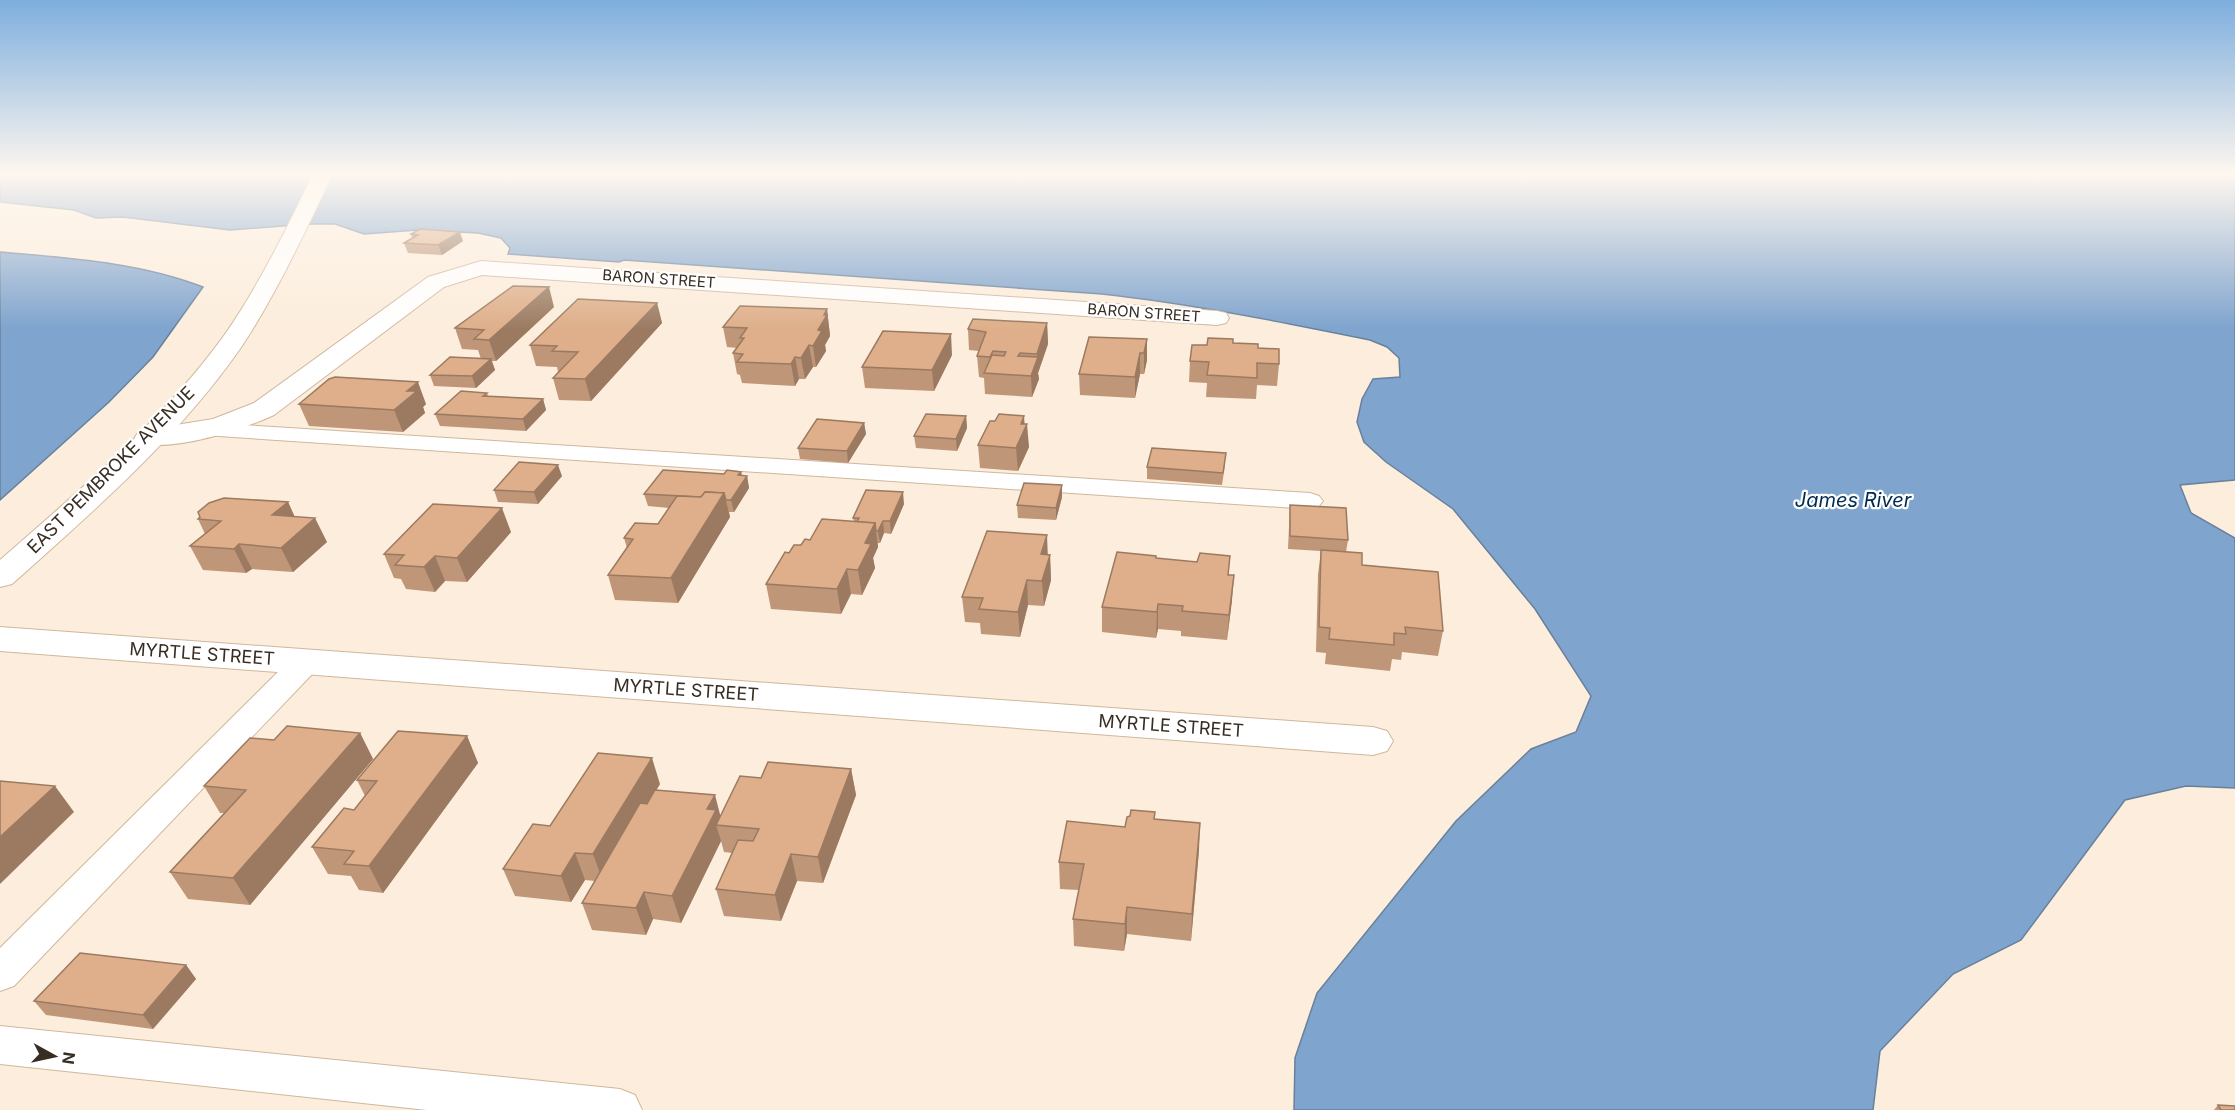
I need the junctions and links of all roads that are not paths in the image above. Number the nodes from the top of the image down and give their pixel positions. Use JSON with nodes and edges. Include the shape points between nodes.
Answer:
{"nodes":[{"id":1,"x":298,"y":225,"type":"edge"},
{"id":2,"x":1217,"y":318,"type":"dead end"},
{"id":3,"x":211,"y":430,"type":"junction"},
{"id":4,"x":149,"y":437,"type":"junction"},
{"id":5,"x":1311,"y":501,"type":"dead end"},
{"id":6,"x":0,"y":576,"type":"edge"},
{"id":7,"x":0,"y":639,"type":"edge"},
{"id":8,"x":306,"y":662,"type":"junction"},
{"id":9,"x":1372,"y":741,"type":"dead end"},
{"id":10,"x":0,"y":974,"type":"edge"},
{"id":11,"x":0,"y":1045,"type":"edge"},
{"id":12,"x":620,"y":1110,"type":"edge"}],
"edges":[{"from":1,"to":4,"type":"street","name":"EAST PEMBROKE AVENUE","via":[[269,283],[230,345]]},
{"from":2,"to":3,"type":"street","name":"BARON STREET","via":[[481,268],[436,282],[279,399],[239,421]]},
{"from":3,"to":4,"type":"street","name":"BARON STREET"},
{"from":3,"to":5,"type":"lane"},
{"from":4,"to":6,"type":"street","name":"EAST PEMBROKE AVENUE"},
{"from":7,"to":8,"type":"street","name":"MYRTLE STREET"},
{"from":8,"to":9,"type":"street","name":"MYRTLE STREET"},
{"from":8,"to":10,"type":"lane"},
{"from":11,"to":12,"type":"lane"}]}
